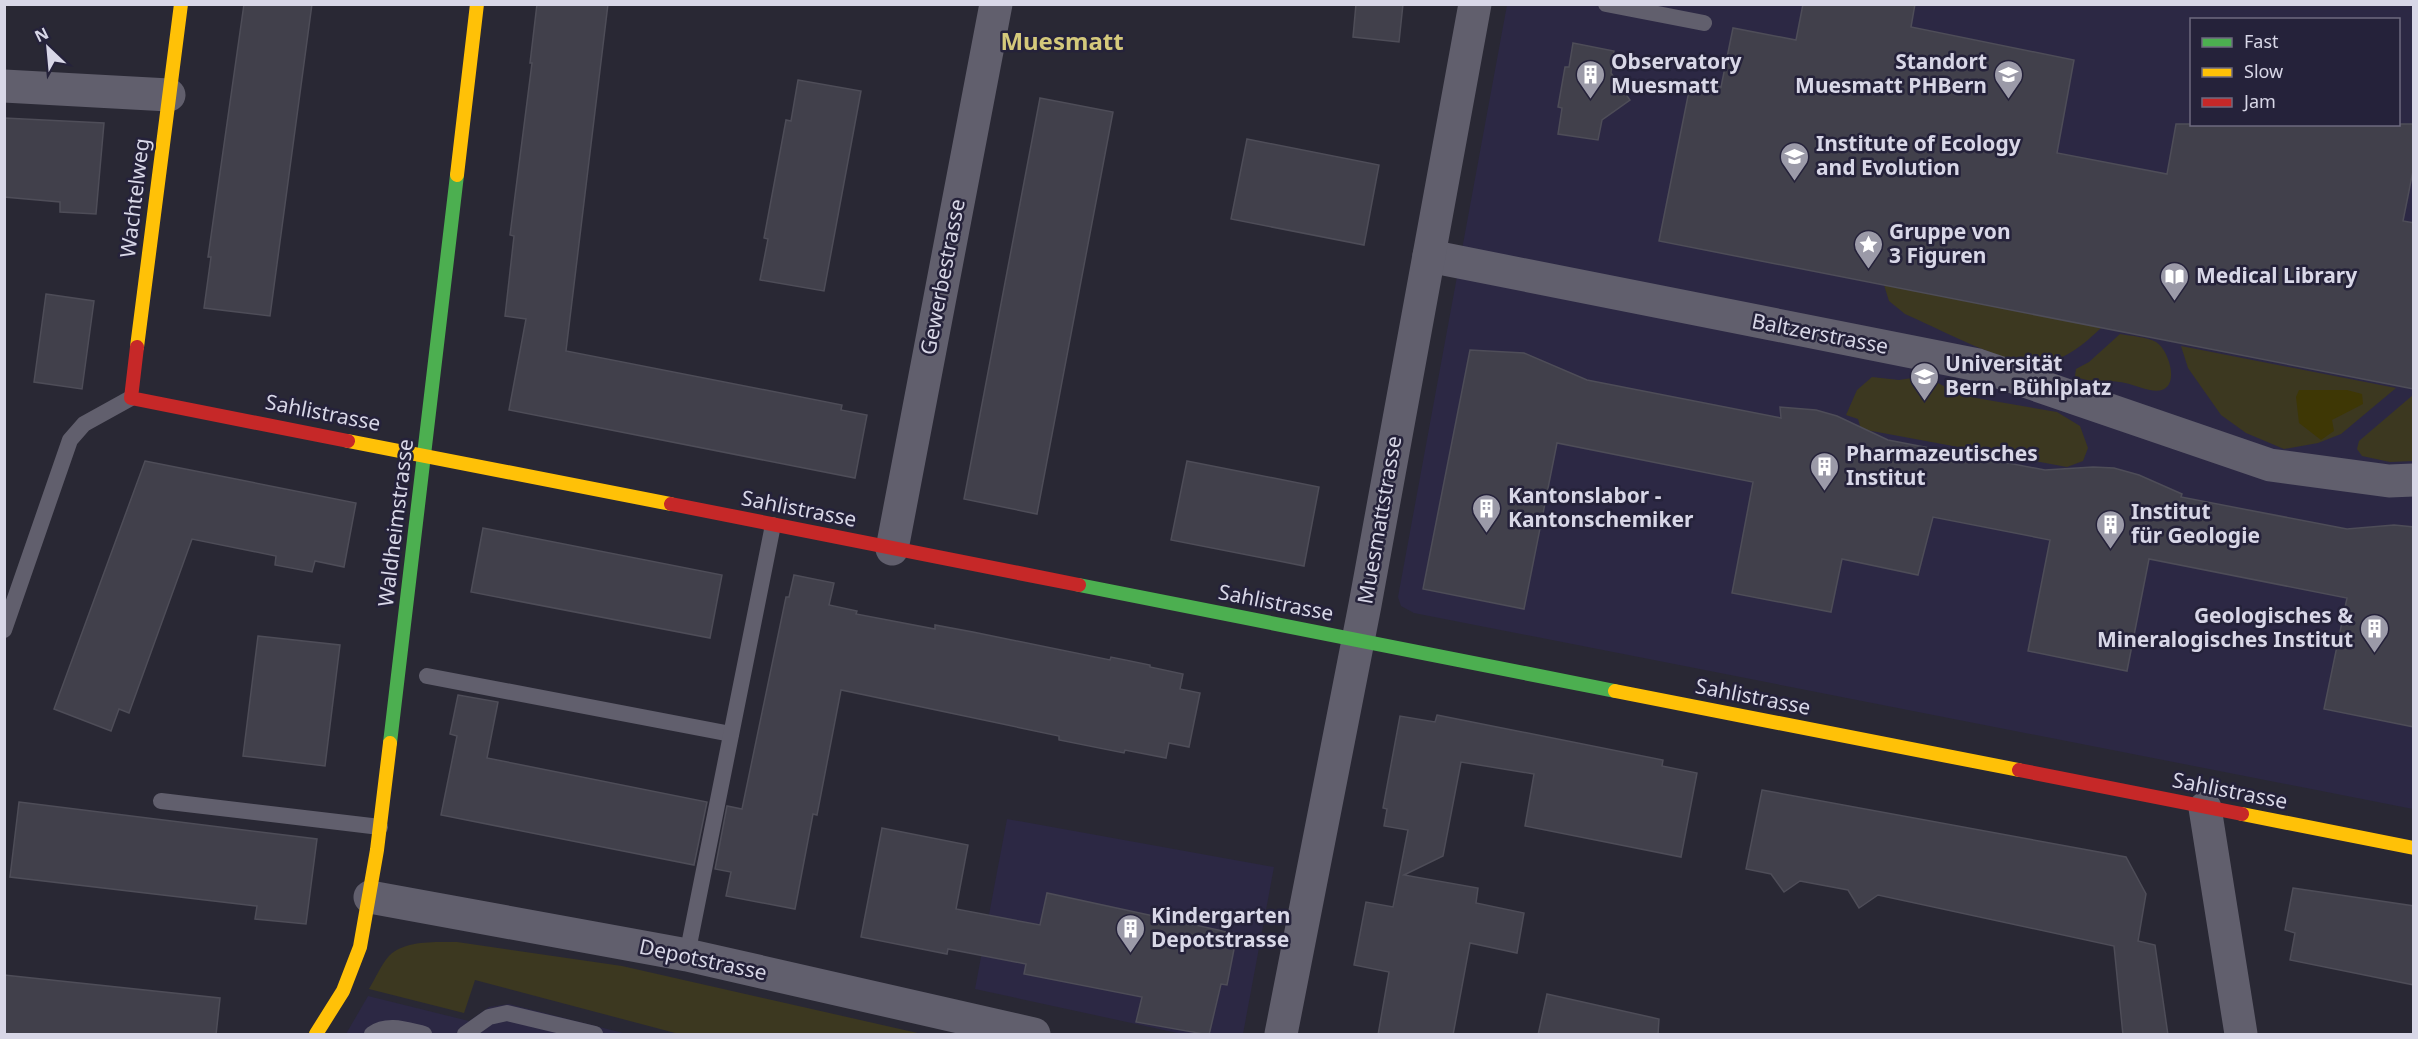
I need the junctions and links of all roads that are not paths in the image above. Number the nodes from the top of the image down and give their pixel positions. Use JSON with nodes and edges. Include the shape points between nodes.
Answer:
{"nodes":[{"id":1,"x":181,"y":4,"type":"edge"},
{"id":2,"x":477,"y":4,"type":"edge"},
{"id":3,"x":996,"y":4,"type":"edge"},
{"id":4,"x":1475,"y":4,"type":"edge"},
{"id":5,"x":1606,"y":4,"type":"edge"},
{"id":6,"x":1704,"y":23,"type":"dead end"},
{"id":7,"x":4,"y":86,"type":"edge"},
{"id":8,"x":169,"y":95,"type":"junction"},
{"id":9,"x":1428,"y":256,"type":"junction"},
{"id":10,"x":131,"y":398,"type":"junction"},
{"id":11,"x":426,"y":455,"type":"junction"},
{"id":12,"x":2414,"y":480,"type":"edge"},
{"id":13,"x":773,"y":525,"type":"junction"},
{"id":14,"x":892,"y":549,"type":"junction"},
{"id":15,"x":4,"y":630,"type":"edge"},
{"id":16,"x":1358,"y":640,"type":"junction"},
{"id":17,"x":427,"y":676,"type":"dead end"},
{"id":18,"x":731,"y":734,"type":"junction"},
{"id":19,"x":161,"y":801,"type":"dead end"},
{"id":20,"x":2205,"y":808,"type":"junction"},
{"id":21,"x":380,"y":827,"type":"junction"},
{"id":22,"x":2414,"y":848,"type":"edge"},
{"id":23,"x":370,"y":897,"type":"junction"},
{"id":24,"x":687,"y":956,"type":"junction"},
{"id":25,"x":316,"y":1035,"type":"edge"},
{"id":26,"x":372,"y":1035,"type":"edge"},
{"id":27,"x":424,"y":1035,"type":"edge"},
{"id":28,"x":465,"y":1035,"type":"edge"},
{"id":29,"x":595,"y":1035,"type":"edge"},
{"id":30,"x":1034,"y":1035,"type":"edge"},
{"id":31,"x":1281,"y":1035,"type":"edge"},
{"id":32,"x":2241,"y":1035,"type":"edge"}],
"edges":[{"from":1,"to":8,"type":"street","name":"Wachtelweg"},
{"from":2,"to":11,"type":"street","name":"Waldheimstrasse"},
{"from":3,"to":14,"type":"street","name":"Gewerbestrasse"},
{"from":4,"to":9,"type":"street","name":"Muesmattstrasse"},
{"from":5,"to":6,"type":"lane"},
{"from":7,"to":8,"type":"street"},
{"from":8,"to":10,"type":"street","name":"Wachtelweg"},
{"from":9,"to":12,"type":"street","name":"Baltzerstrasse","via":[[1978,366],[2270,465],[2388,481]]},
{"from":9,"to":16,"type":"street","name":"Muesmattstrasse"},
{"from":10,"to":11,"type":"street","name":"Sahlistrasse"},
{"from":10,"to":15,"type":"lane","via":[[84,424],[70,440]]},
{"from":11,"to":13,"type":"street","name":"Sahlistrasse"},
{"from":11,"to":21,"type":"street","name":"Waldheimstrasse"},
{"from":13,"to":14,"type":"street","name":"Sahlistrasse"},
{"from":13,"to":18,"type":"lane"},
{"from":14,"to":16,"type":"street","name":"Sahlistrasse"},
{"from":16,"to":20,"type":"street","name":"Sahlistrasse"},
{"from":16,"to":31,"type":"street","name":"Muesmattstrasse"},
{"from":17,"to":18,"type":"lane"},
{"from":18,"to":24,"type":"lane"},
{"from":19,"to":21,"type":"lane"},
{"from":20,"to":22,"type":"street","name":"Sahlistrasse"},
{"from":20,"to":32,"type":"street"},
{"from":21,"to":23,"type":"street","name":"Waldheimstrasse"},
{"from":23,"to":24,"type":"street","name":"Depotstrasse"},
{"from":23,"to":25,"type":"street","name":"Waldheimstrasse","via":[[360,947],[343,991]]},
{"from":24,"to":30,"type":"street","name":"Depotstrasse"},
{"from":26,"to":27,"type":"lane","via":[[393,1027]]},
{"from":28,"to":29,"type":"lane","via":[[489,1017],[507,1013]]}]}
